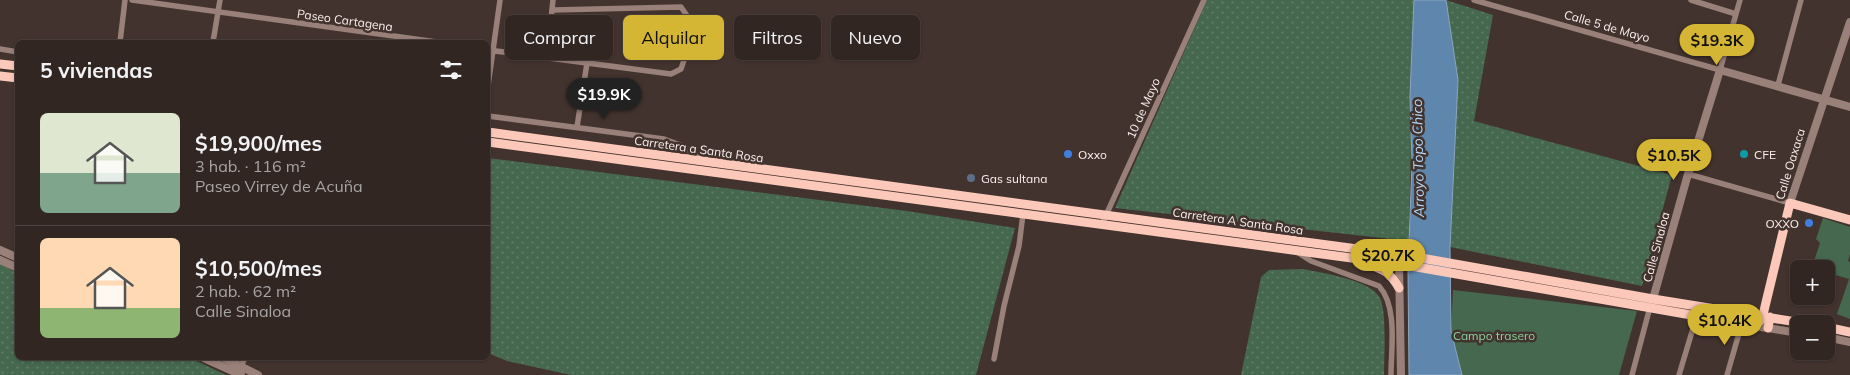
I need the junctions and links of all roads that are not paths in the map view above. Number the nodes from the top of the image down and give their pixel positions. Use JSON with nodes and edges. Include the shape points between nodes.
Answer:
{"nodes":[{"id":1,"x":125,"y":0,"type":"edge"},
{"id":2,"x":132,"y":0,"type":"edge"},
{"id":3,"x":220,"y":0,"type":"edge"},
{"id":4,"x":500,"y":0,"type":"edge"},
{"id":5,"x":553,"y":0,"type":"edge"},
{"id":6,"x":1204,"y":0,"type":"edge"},
{"id":7,"x":1474,"y":0,"type":"edge"},
{"id":8,"x":1691,"y":0,"type":"edge"},
{"id":9,"x":1740,"y":0,"type":"edge"},
{"id":10,"x":1801,"y":0,"type":"edge"},
{"id":11,"x":153,"y":1,"type":"edge"},
{"id":12,"x":553,"y":10,"type":"junction"},
{"id":13,"x":217,"y":12,"type":"junction"},
{"id":14,"x":1736,"y":14,"type":"junction"},
{"id":15,"x":552,"y":15,"type":"edge"},
{"id":16,"x":1850,"y":22,"type":"edge"},
{"id":17,"x":120,"y":40,"type":"edge"},
{"id":18,"x":214,"y":40,"type":"edge"},
{"id":19,"x":422,"y":40,"type":"edge"},
{"id":20,"x":0,"y":50,"type":"edge"},
{"id":21,"x":490,"y":50,"type":"edge"},
{"id":22,"x":15,"y":52,"type":"edge"},
{"id":23,"x":505,"y":52,"type":"edge"},
{"id":24,"x":570,"y":60,"type":"edge"},
{"id":25,"x":587,"y":63,"type":"junction"},
{"id":26,"x":0,"y":64,"type":"edge"},
{"id":27,"x":15,"y":66,"type":"edge"},
{"id":28,"x":1720,"y":70,"type":"junction"},
{"id":29,"x":1732,"y":74,"type":"junction"},
{"id":30,"x":0,"y":76,"type":"edge"},
{"id":31,"x":15,"y":78,"type":"edge"},
{"id":32,"x":1716,"y":84,"type":"junction"},
{"id":33,"x":1778,"y":85,"type":"junction"},
{"id":34,"x":1824,"y":100,"type":"junction"},
{"id":35,"x":1850,"y":107,"type":"edge"},
{"id":36,"x":490,"y":116,"type":"edge"},
{"id":37,"x":577,"y":127,"type":"junction"},
{"id":38,"x":490,"y":132,"type":"edge"},
{"id":39,"x":490,"y":142,"type":"edge"},
{"id":40,"x":707,"y":163,"type":"junction"},
{"id":41,"x":1688,"y":174,"type":"junction"},
{"id":42,"x":817,"y":182,"type":"junction"},
{"id":43,"x":1790,"y":203,"type":"junction"},
{"id":44,"x":1023,"y":214,"type":"junction"},
{"id":45,"x":1104,"y":220,"type":"junction"},
{"id":46,"x":1850,"y":220,"type":"edge"},
{"id":47,"x":0,"y":250,"type":"edge"},
{"id":48,"x":1294,"y":250,"type":"junction"},
{"id":49,"x":15,"y":257,"type":"edge"},
{"id":50,"x":1340,"y":257,"type":"junction"},
{"id":51,"x":0,"y":260,"type":"edge"},
{"id":52,"x":1411,"y":261,"type":"junction"},
{"id":53,"x":1399,"y":264,"type":"junction"},
{"id":54,"x":15,"y":267,"type":"edge"},
{"id":55,"x":1399,"y":288,"type":"junction"},
{"id":56,"x":1652,"y":303,"type":"junction"},
{"id":57,"x":1700,"y":306,"type":"junction"},
{"id":58,"x":1697,"y":315,"type":"junction"},
{"id":59,"x":1766,"y":316,"type":"junction"},
{"id":60,"x":1790,"y":320,"type":"edge"},
{"id":61,"x":1742,"y":323,"type":"junction"},
{"id":62,"x":1754,"y":326,"type":"junction"},
{"id":63,"x":1768,"y":328,"type":"junction"},
{"id":64,"x":1835,"y":329,"type":"edge"},
{"id":65,"x":1790,"y":332,"type":"edge"},
{"id":66,"x":1850,"y":332,"type":"edge"},
{"id":67,"x":1835,"y":339,"type":"edge"},
{"id":68,"x":1850,"y":342,"type":"edge"},
{"id":69,"x":994,"y":359,"type":"dead end"},
{"id":70,"x":208,"y":360,"type":"edge"},
{"id":71,"x":228,"y":360,"type":"edge"},
{"id":72,"x":244,"y":360,"type":"edge"},
{"id":73,"x":241,"y":366,"type":"junction"},
{"id":74,"x":240,"y":375,"type":"edge"},
{"id":75,"x":258,"y":375,"type":"edge"},
{"id":76,"x":1391,"y":375,"type":"edge"},
{"id":77,"x":1401,"y":375,"type":"edge"},
{"id":78,"x":1632,"y":375,"type":"edge"},
{"id":79,"x":1679,"y":375,"type":"edge"},
{"id":80,"x":1727,"y":375,"type":"edge"}],
"edges":[{"from":1,"to":17,"type":"street"},
{"from":2,"to":11,"type":"street","name":"Paseo Cartagena"},
{"from":3,"to":13,"type":"street"},
{"from":4,"to":21,"type":"street"},
{"from":5,"to":12,"type":"street"},
{"from":6,"to":45,"type":"street","name":"10 de Mayo"},
{"from":7,"to":28,"type":"street","name":"Calle 5 de Mayo"},
{"from":8,"to":14,"type":"street"},
{"from":9,"to":14,"type":"street","name":"Calle Sinaloa"},
{"from":10,"to":33,"type":"street"},
{"from":11,"to":13,"type":"street","name":"Paseo Cartagena"},
{"from":12,"to":15,"type":"street"},
{"from":12,"to":25,"type":"street","via":[[671,6],[681,7],[688,17],[683,64],[678,72],[670,74]]},
{"from":13,"to":18,"type":"street"},
{"from":13,"to":19,"type":"street","name":"Paseo Cartagena"},
{"from":14,"to":28,"type":"street","name":"Calle Sinaloa"},
{"from":16,"to":34,"type":"street","name":"Calle Oaxaca"},
{"from":20,"to":22,"type":"street"},
{"from":21,"to":23,"type":"street"},
{"from":24,"to":25,"type":"street"},
{"from":25,"to":37,"type":"street"},
{"from":26,"to":27,"type":"main road"},
{"from":28,"to":29,"type":"street","name":"Calle 5 de Mayo"},
{"from":28,"to":32,"type":"street","name":"Calle Sinaloa"},
{"from":29,"to":32,"type":"street","via":[[1723,76]]},
{"from":29,"to":33,"type":"street","name":"Calle 5 de Mayo"},
{"from":30,"to":31,"type":"main road"},
{"from":32,"to":41,"type":"street","name":"Calle Sinaloa"},
{"from":33,"to":34,"type":"street","name":"Calle 5 de Mayo"},
{"from":34,"to":35,"type":"street","name":"Calle 5 de Mayo"},
{"from":34,"to":43,"type":"street","name":"Calle Oaxaca"},
{"from":36,"to":37,"type":"street"},
{"from":37,"to":40,"type":"street","via":[[664,139],[683,146]]},
{"from":38,"to":40,"type":"main road","name":"Carretera a Santa Rosa"},
{"from":39,"to":42,"type":"main road","name":"Carretera a Santa Rosa"},
{"from":40,"to":42,"type":"main road","name":"Carretera a Santa Rosa"},
{"from":41,"to":43,"type":"street"},
{"from":41,"to":56,"type":"street","name":"Calle Sinaloa"},
{"from":42,"to":44,"type":"main road","name":"Carretera A Santa Rosa"},
{"from":42,"to":45,"type":"main road","name":"Carretera A Santa Rosa"},
{"from":43,"to":46,"type":"main road"},
{"from":43,"to":59,"type":"main road","name":"Calle Oaxaca"},
{"from":44,"to":45,"type":"main road","name":"Carretera A Santa Rosa"},
{"from":44,"to":69,"type":"street"},
{"from":45,"to":48,"type":"main road","name":"Carretera A Santa Rosa"},
{"from":45,"to":52,"type":"main road","name":"Carretera A Santa Rosa"},
{"from":47,"to":49,"type":"street"},
{"from":48,"to":50,"type":"main road","name":"Carretera A Santa Rosa"},
{"from":48,"to":76,"type":"street","via":[[1311,262],[1379,286],[1383,291],[1390,322]]},
{"from":50,"to":53,"type":"main road","name":"Carretera A Santa Rosa"},
{"from":50,"to":55,"type":"main road","via":[[1384,269]]},
{"from":51,"to":54,"type":"street"},
{"from":52,"to":53,"type":"main road","name":"Carretera A Santa Rosa"},
{"from":52,"to":56,"type":"main road","name":"Carretera A Santa Rosa","via":[[1460,274]]},
{"from":52,"to":56,"type":"main road","name":"Carretera A Santa Rosa","via":[[1459,264]]},
{"from":53,"to":55,"type":"street"},
{"from":55,"to":77,"type":"street"},
{"from":56,"to":57,"type":"main road"},
{"from":56,"to":58,"type":"main road"},
{"from":56,"to":78,"type":"street"},
{"from":57,"to":58,"type":"street"},
{"from":57,"to":59,"type":"main road"},
{"from":58,"to":61,"type":"main road"},
{"from":58,"to":79,"type":"street"},
{"from":59,"to":60,"type":"main road"},
{"from":59,"to":62,"type":"main road"},
{"from":59,"to":63,"type":"main road","name":"Calle Oaxaca"},
{"from":61,"to":62,"type":"main road"},
{"from":61,"to":80,"type":"street"},
{"from":62,"to":63,"type":"street"},
{"from":63,"to":65,"type":"street"},
{"from":64,"to":66,"type":"main road"},
{"from":67,"to":68,"type":"street"},
{"from":70,"to":74,"type":"street"},
{"from":71,"to":73,"type":"street"},
{"from":72,"to":73,"type":"street"},
{"from":73,"to":75,"type":"street"}]}
